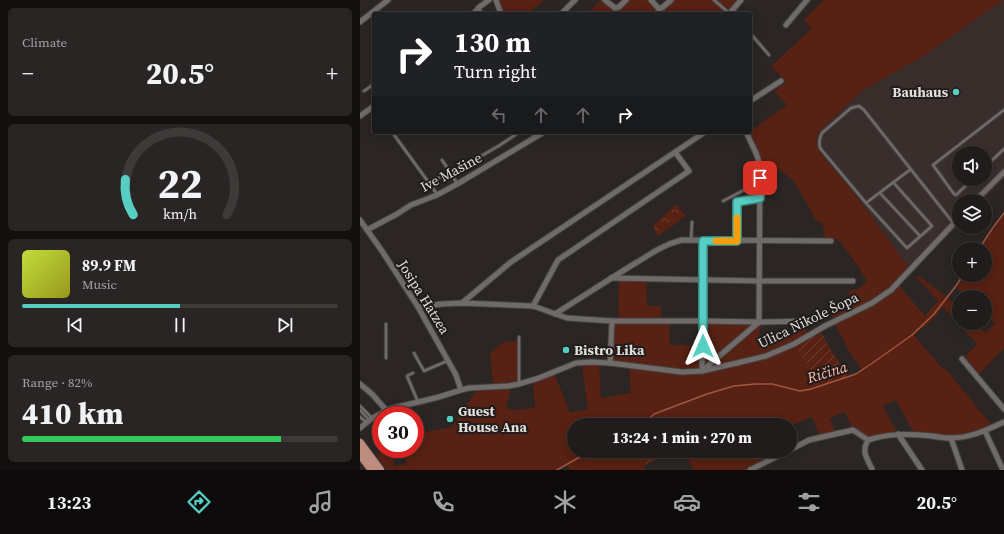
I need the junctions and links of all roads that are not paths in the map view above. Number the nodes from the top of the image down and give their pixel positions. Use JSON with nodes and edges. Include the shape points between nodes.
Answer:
{"nodes":[{"id":1,"x":388,"y":0,"type":"edge"},
{"id":2,"x":489,"y":0,"type":"edge"},
{"id":3,"x":496,"y":0,"type":"edge"},
{"id":4,"x":574,"y":0,"type":"edge"},
{"id":5,"x":605,"y":0,"type":"edge"},
{"id":6,"x":626,"y":0,"type":"edge"},
{"id":7,"x":651,"y":0,"type":"edge"},
{"id":8,"x":671,"y":0,"type":"edge"},
{"id":9,"x":714,"y":0,"type":"edge"},
{"id":10,"x":741,"y":0,"type":"edge"},
{"id":11,"x":808,"y":0,"type":"edge"},
{"id":12,"x":478,"y":8,"type":"junction"},
{"id":13,"x":373,"y":12,"type":"edge"},
{"id":14,"x":473,"y":12,"type":"edge"},
{"id":15,"x":481,"y":12,"type":"edge"},
{"id":16,"x":500,"y":12,"type":"edge"},
{"id":17,"x":563,"y":12,"type":"edge"},
{"id":18,"x":730,"y":12,"type":"edge"},
{"id":19,"x":732,"y":12,"type":"edge"},
{"id":20,"x":372,"y":13,"type":"edge"},
{"id":21,"x":360,"y":22,"type":"edge"},
{"id":22,"x":786,"y":25,"type":"dead end"},
{"id":23,"x":752,"y":35,"type":"edge"},
{"id":24,"x":770,"y":56,"type":"dead end"},
{"id":25,"x":781,"y":81,"type":"dead end"},
{"id":26,"x":372,"y":85,"type":"edge"},
{"id":27,"x":364,"y":91,"type":"dead end"},
{"id":28,"x":752,"y":101,"type":"edge"},
{"id":29,"x":372,"y":108,"type":"edge"},
{"id":30,"x":1004,"y":110,"type":"edge"},
{"id":31,"x":360,"y":116,"type":"edge"},
{"id":32,"x":393,"y":134,"type":"edge"},
{"id":33,"x":516,"y":134,"type":"edge"},
{"id":34,"x":541,"y":134,"type":"edge"},
{"id":35,"x":702,"y":134,"type":"edge"},
{"id":36,"x":747,"y":134,"type":"edge"},
{"id":37,"x":958,"y":146,"type":"edge"},
{"id":38,"x":1004,"y":149,"type":"edge"},
{"id":39,"x":952,"y":150,"type":"edge"},
{"id":40,"x":675,"y":152,"type":"junction"},
{"id":41,"x":442,"y":160,"type":"dead end"},
{"id":42,"x":992,"y":160,"type":"edge"},
{"id":43,"x":911,"y":169,"type":"junction"},
{"id":44,"x":450,"y":172,"type":"junction"},
{"id":45,"x":1004,"y":172,"type":"edge"},
{"id":46,"x":760,"y":178,"type":"junction"},
{"id":47,"x":893,"y":182,"type":"junction"},
{"id":48,"x":457,"y":183,"type":"junction"},
{"id":49,"x":429,"y":184,"type":"junction"},
{"id":50,"x":966,"y":186,"type":"edge"},
{"id":51,"x":880,"y":193,"type":"junction"},
{"id":52,"x":981,"y":194,"type":"edge"},
{"id":53,"x":437,"y":195,"type":"junction"},
{"id":54,"x":760,"y":198,"type":"junction"},
{"id":55,"x":723,"y":201,"type":"dead end"},
{"id":56,"x":866,"y":203,"type":"junction"},
{"id":57,"x":360,"y":221,"type":"edge"},
{"id":58,"x":952,"y":221,"type":"edge"},
{"id":59,"x":692,"y":222,"type":"dead end"},
{"id":60,"x":952,"y":226,"type":"edge"},
{"id":61,"x":367,"y":230,"type":"junction"},
{"id":62,"x":920,"y":236,"type":"junction"},
{"id":63,"x":691,"y":240,"type":"junction"},
{"id":64,"x":703,"y":241,"type":"junction"},
{"id":65,"x":737,"y":241,"type":"junction"},
{"id":66,"x":759,"y":241,"type":"junction"},
{"id":67,"x":831,"y":241,"type":"dead end"},
{"id":68,"x":610,"y":278,"type":"junction"},
{"id":69,"x":703,"y":280,"type":"junction"},
{"id":70,"x":760,"y":281,"type":"junction"},
{"id":71,"x":853,"y":282,"type":"dead end"},
{"id":72,"x":462,"y":303,"type":"junction"},
{"id":73,"x":533,"y":306,"type":"junction"},
{"id":74,"x":418,"y":307,"type":"junction"},
{"id":75,"x":556,"y":314,"type":"junction"},
{"id":76,"x":612,"y":321,"type":"junction"},
{"id":77,"x":703,"y":321,"type":"junction"},
{"id":78,"x":811,"y":321,"type":"dead end"},
{"id":79,"x":759,"y":322,"type":"junction"},
{"id":80,"x":386,"y":324,"type":"dead end"},
{"id":81,"x":519,"y":337,"type":"dead end"},
{"id":82,"x":414,"y":353,"type":"dead end"},
{"id":83,"x":386,"y":358,"type":"dead end"},
{"id":84,"x":962,"y":359,"type":"dead end"},
{"id":85,"x":448,"y":360,"type":"junction"},
{"id":86,"x":610,"y":363,"type":"junction"},
{"id":87,"x":705,"y":370,"type":"junction"},
{"id":88,"x":413,"y":373,"type":"dead end"},
{"id":89,"x":360,"y":384,"type":"edge"},
{"id":90,"x":519,"y":384,"type":"junction"},
{"id":91,"x":461,"y":390,"type":"junction"},
{"id":92,"x":419,"y":402,"type":"junction"},
{"id":93,"x":360,"y":406,"type":"edge"},
{"id":94,"x":383,"y":406,"type":"edge"},
{"id":95,"x":403,"y":406,"type":"edge"},
{"id":96,"x":1004,"y":409,"type":"edge"},
{"id":97,"x":360,"y":410,"type":"edge"},
{"id":98,"x":360,"y":417,"type":"edge"},
{"id":99,"x":372,"y":418,"type":"edge"},
{"id":100,"x":369,"y":420,"type":"junction"},
{"id":101,"x":1004,"y":422,"type":"edge"},
{"id":102,"x":360,"y":428,"type":"edge"},
{"id":103,"x":984,"y":432,"type":"junction"},
{"id":104,"x":898,"y":434,"type":"junction"},
{"id":105,"x":951,"y":438,"type":"junction"},
{"id":106,"x":868,"y":440,"type":"junction"},
{"id":107,"x":360,"y":443,"type":"edge"},
{"id":108,"x":797,"y":446,"type":"edge"},
{"id":109,"x":360,"y":454,"type":"edge"},
{"id":110,"x":773,"y":458,"type":"edge"},
{"id":111,"x":372,"y":470,"type":"edge"},
{"id":112,"x":380,"y":470,"type":"edge"},
{"id":113,"x":750,"y":470,"type":"edge"},
{"id":114,"x":872,"y":470,"type":"edge"},
{"id":115,"x":922,"y":470,"type":"edge"},
{"id":116,"x":962,"y":470,"type":"edge"},
{"id":117,"x":1003,"y":470,"type":"edge"}],
"edges":[{"from":1,"to":13,"type":"street"},
{"from":2,"to":12,"type":"street"},
{"from":3,"to":16,"type":"street"},
{"from":4,"to":17,"type":"street"},
{"from":5,"to":6,"type":"street","via":[[615,8]]},
{"from":7,"to":8,"type":"street","via":[[660,9]]},
{"from":9,"to":18,"type":"lane"},
{"from":10,"to":19,"type":"street"},
{"from":11,"to":22,"type":"street"},
{"from":12,"to":14,"type":"lane"},
{"from":12,"to":15,"type":"lane"},
{"from":20,"to":21,"type":"street"},
{"from":23,"to":24,"type":"lane"},
{"from":25,"to":28,"type":"street"},
{"from":26,"to":27,"type":"lane"},
{"from":29,"to":31,"type":"street"},
{"from":30,"to":37,"type":"lane"},
{"from":32,"to":49,"type":"lane"},
{"from":33,"to":44,"type":"lane"},
{"from":34,"to":48,"type":"street","name":"Ive Mašine"},
{"from":35,"to":40,"type":"street"},
{"from":36,"to":46,"type":"street","via":[[758,159]]},
{"from":38,"to":42,"type":"lane"},
{"from":39,"to":50,"type":"lane","via":[[933,165],[954,194]]},
{"from":40,"to":72,"type":"street","via":[[511,262]]},
{"from":40,"to":73,"type":"street","via":[[689,171],[558,260]]},
{"from":41,"to":44,"type":"lane"},
{"from":43,"to":47,"type":"lane"},
{"from":43,"to":56,"type":"lane","via":[[864,110],[859,106],[851,108],[822,134],[819,142],[820,148]]},
{"from":43,"to":58,"type":"lane"},
{"from":44,"to":48,"type":"lane"},
{"from":44,"to":49,"type":"lane"},
{"from":45,"to":52,"type":"street"},
{"from":46,"to":54,"type":"street"},
{"from":46,"to":55,"type":"lane"},
{"from":47,"to":51,"type":"lane"},
{"from":47,"to":62,"type":"lane","via":[[932,226]]},
{"from":48,"to":53,"type":"street","name":"Ive Mašine"},
{"from":49,"to":53,"type":"lane"},
{"from":51,"to":56,"type":"lane"},
{"from":51,"to":62,"type":"lane"},
{"from":53,"to":61,"type":"street","name":"Ive Mašine","via":[[412,205]]},
{"from":54,"to":65,"type":"street","via":[[737,202]]},
{"from":54,"to":66,"type":"street"},
{"from":56,"to":62,"type":"lane","via":[[906,248]]},
{"from":57,"to":61,"type":"street","name":"Josipa Hatzea"},
{"from":59,"to":63,"type":"lane"},
{"from":60,"to":87,"type":"street","name":"Ulica Nikole Šopa","via":[[891,290],[872,303],[766,356]]},
{"from":61,"to":74,"type":"street","name":"Josipa Hatzea"},
{"from":63,"to":64,"type":"street"},
{"from":63,"to":68,"type":"street","via":[[670,243]]},
{"from":64,"to":65,"type":"street"},
{"from":64,"to":69,"type":"street"},
{"from":65,"to":66,"type":"street"},
{"from":66,"to":67,"type":"street"},
{"from":66,"to":70,"type":"street"},
{"from":68,"to":69,"type":"street"},
{"from":68,"to":75,"type":"street"},
{"from":69,"to":70,"type":"street"},
{"from":69,"to":77,"type":"street"},
{"from":70,"to":71,"type":"street"},
{"from":70,"to":79,"type":"street"},
{"from":72,"to":73,"type":"street"},
{"from":72,"to":74,"type":"street"},
{"from":73,"to":75,"type":"street"},
{"from":74,"to":85,"type":"street","name":"Josipa Hatzea"},
{"from":75,"to":76,"type":"street","via":[[567,318]]},
{"from":76,"to":77,"type":"street"},
{"from":76,"to":86,"type":"street"},
{"from":77,"to":79,"type":"street"},
{"from":77,"to":87,"type":"street"},
{"from":78,"to":79,"type":"street"},
{"from":79,"to":87,"type":"street"},
{"from":80,"to":83,"type":"lane"},
{"from":81,"to":90,"type":"lane"},
{"from":82,"to":85,"type":"lane","via":[[424,371]]},
{"from":84,"to":96,"type":"street"},
{"from":85,"to":91,"type":"street","name":"Josipa Hatzea"},
{"from":86,"to":87,"type":"street","name":"Ulica Nikole Šopa","via":[[682,372]]},
{"from":86,"to":90,"type":"street","name":"Ulica Nikole Šopa","via":[[576,363]]},
{"from":88,"to":92,"type":"lane","via":[[406,376]]},
{"from":89,"to":94,"type":"street"},
{"from":90,"to":91,"type":"street","name":"Ulica Nikole Šopa"},
{"from":91,"to":92,"type":"street","name":"Ulica Nikole Šopa"},
{"from":92,"to":95,"type":"street","name":"Ulica Nikole Šopa"},
{"from":93,"to":100,"type":"lane"},
{"from":97,"to":100,"type":"lane"},
{"from":98,"to":100,"type":"lane"},
{"from":99,"to":100,"type":"street","name":"Ulica Nikole Šopa"},
{"from":100,"to":102,"type":"street","name":"Ulica Nikole Šopa"},
{"from":101,"to":103,"type":"street"},
{"from":103,"to":105,"type":"street"},
{"from":103,"to":117,"type":"street"},
{"from":104,"to":105,"type":"street"},
{"from":104,"to":106,"type":"street"},
{"from":104,"to":115,"type":"street"},
{"from":105,"to":116,"type":"street"},
{"from":106,"to":108,"type":"street","via":[[853,430],[809,440]]},
{"from":106,"to":114,"type":"street","via":[[864,445],[864,452]]},
{"from":107,"to":112,"type":"main road"},
{"from":109,"to":111,"type":"main road"},
{"from":110,"to":113,"type":"street"}]}
